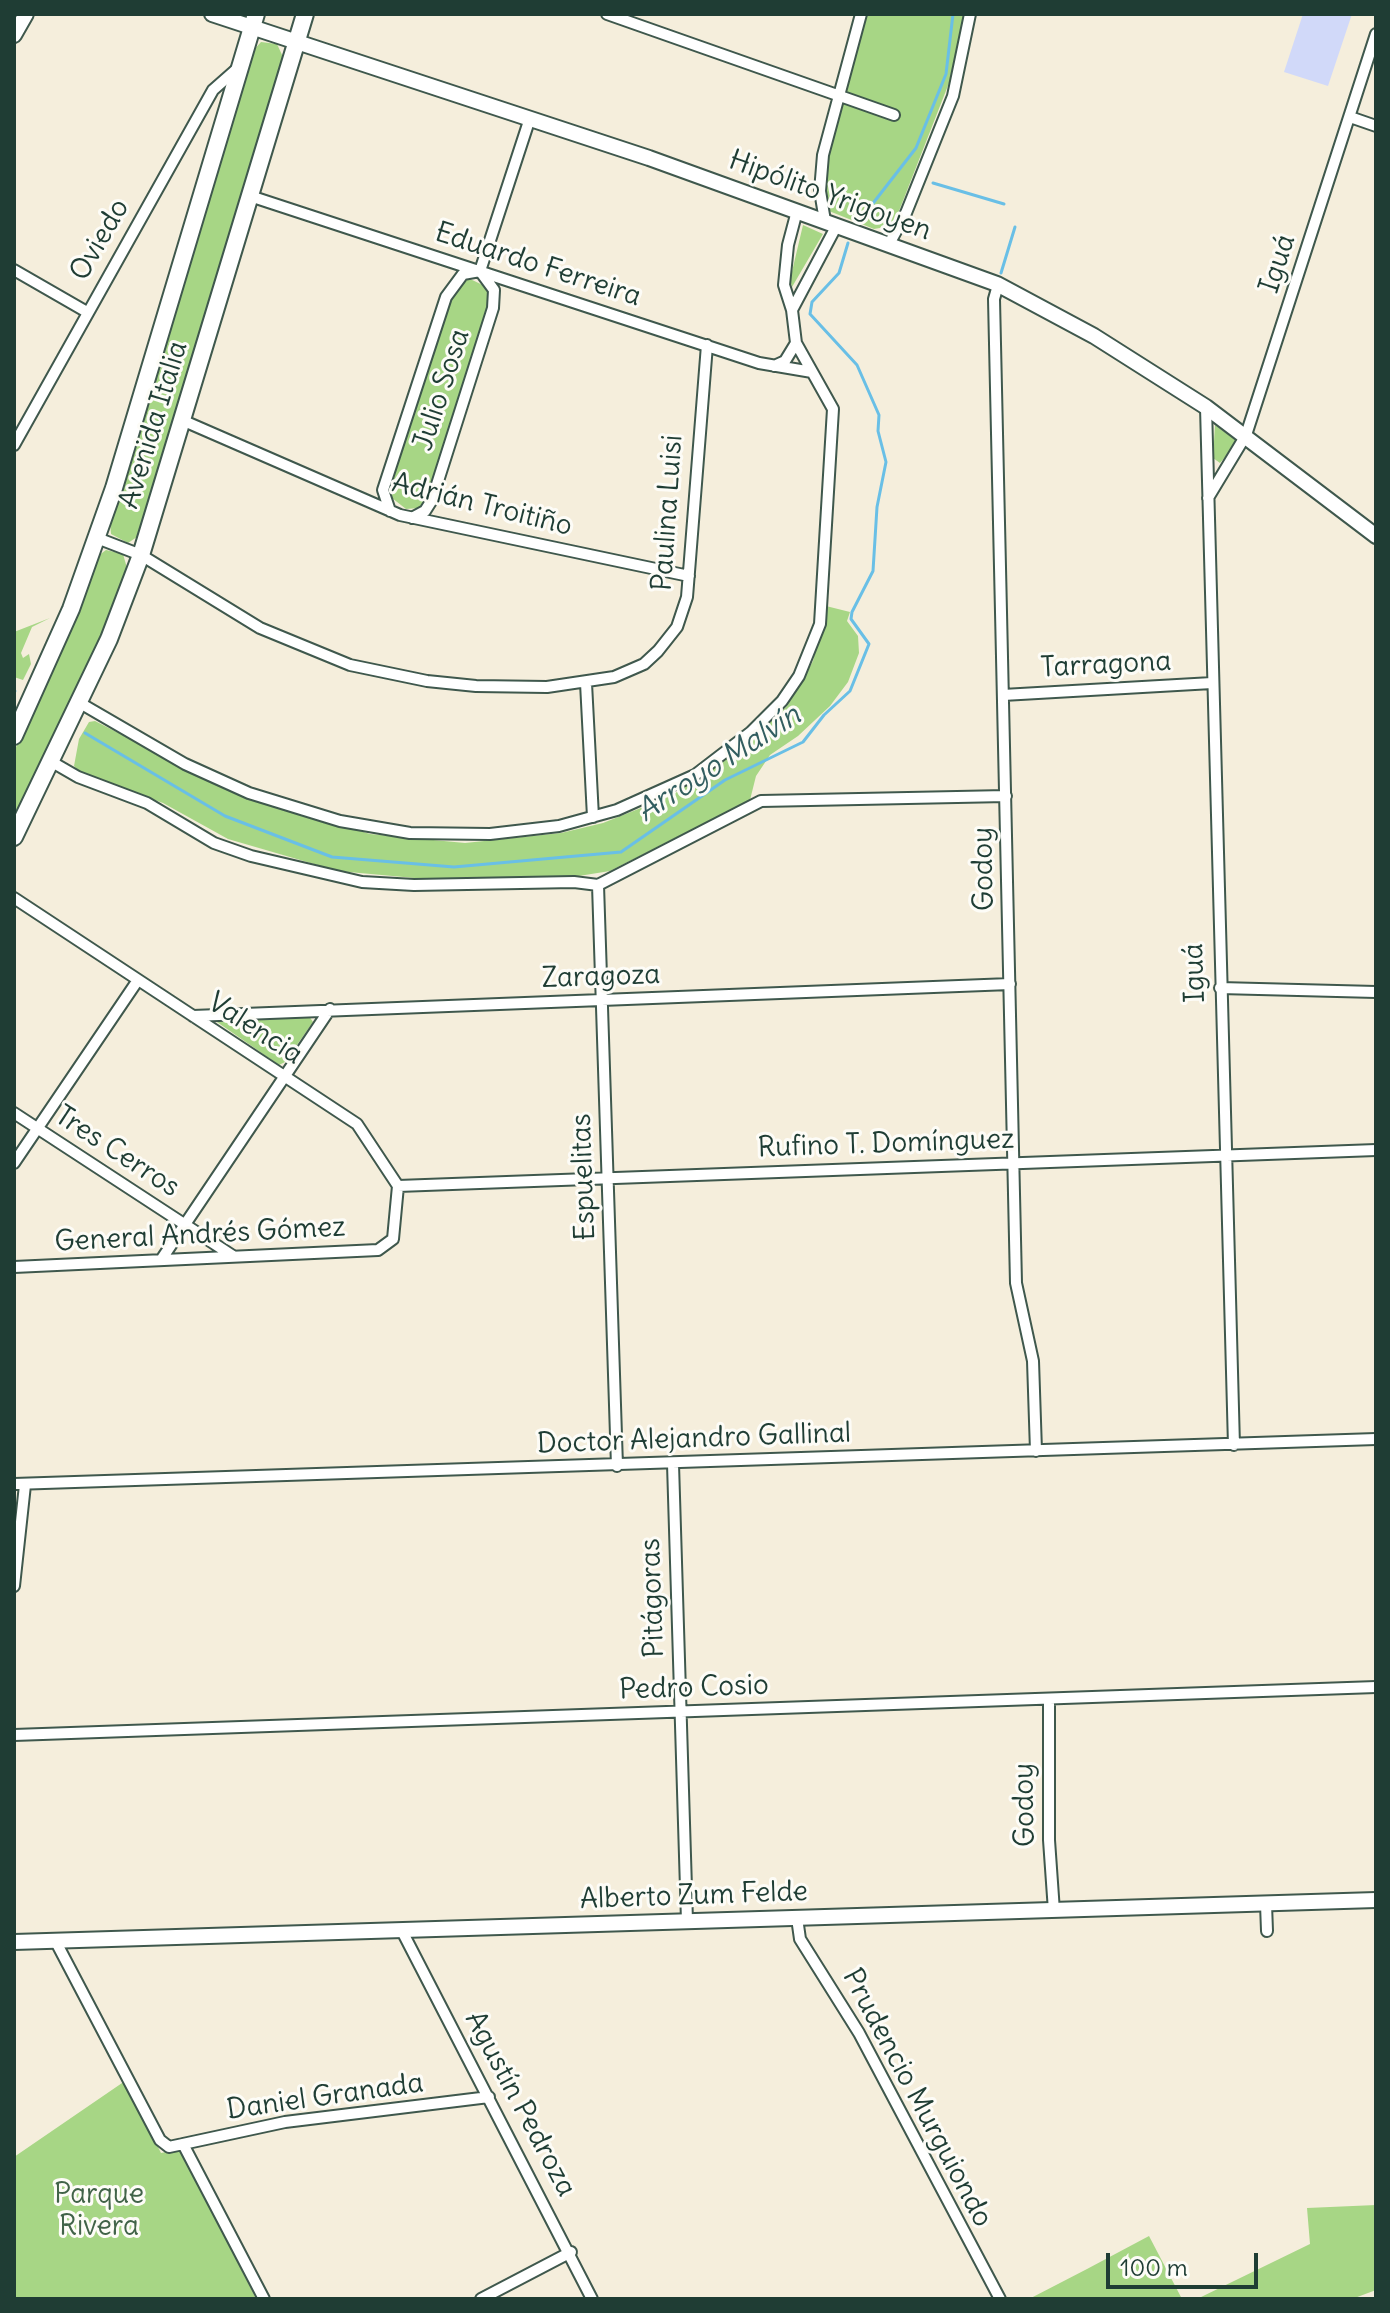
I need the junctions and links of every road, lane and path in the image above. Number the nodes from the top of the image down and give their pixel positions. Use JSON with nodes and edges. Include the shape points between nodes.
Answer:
{"nodes":[{"id":1,"x":26,"y":14,"type":"edge"},
{"id":2,"x":212,"y":14,"type":"edge"},
{"id":3,"x":305,"y":14,"type":"edge"},
{"id":4,"x":607,"y":14,"type":"edge"},
{"id":5,"x":861,"y":14,"type":"edge"},
{"id":6,"x":970,"y":14,"type":"edge"},
{"id":7,"x":254,"y":21,"type":"edge"},
{"id":8,"x":1376,"y":34,"type":"edge"},
{"id":9,"x":14,"y":35,"type":"edge"},
{"id":10,"x":296,"y":43,"type":"junction"},
{"id":11,"x":240,"y":67,"type":"junction"},
{"id":12,"x":838,"y":95,"type":"junction"},
{"id":13,"x":894,"y":115,"type":"dead end"},
{"id":14,"x":1350,"y":117,"type":"junction"},
{"id":15,"x":530,"y":118,"type":"junction"},
{"id":16,"x":1376,"y":126,"type":"edge"},
{"id":17,"x":250,"y":196,"type":"junction"},
{"id":18,"x":797,"y":211,"type":"junction"},
{"id":19,"x":831,"y":223,"type":"junction"},
{"id":20,"x":889,"y":244,"type":"junction"},
{"id":21,"x":14,"y":270,"type":"edge"},
{"id":22,"x":480,"y":271,"type":"junction"},
{"id":23,"x":998,"y":285,"type":"junction"},
{"id":24,"x":792,"y":310,"type":"junction"},
{"id":25,"x":87,"y":312,"type":"junction"},
{"id":26,"x":796,"y":343,"type":"junction"},
{"id":27,"x":707,"y":345,"type":"junction"},
{"id":28,"x":774,"y":366,"type":"junction"},
{"id":29,"x":812,"y":372,"type":"junction"},
{"id":30,"x":1206,"y":407,"type":"junction"},
{"id":31,"x":184,"y":421,"type":"junction"},
{"id":32,"x":1246,"y":435,"type":"junction"},
{"id":33,"x":14,"y":445,"type":"edge"},
{"id":34,"x":1206,"y":460,"type":"junction"},
{"id":35,"x":1227,"y":467,"type":"junction"},
{"id":36,"x":1207,"y":500,"type":"junction"},
{"id":37,"x":390,"y":511,"type":"junction"},
{"id":38,"x":412,"y":518,"type":"junction"},
{"id":39,"x":1376,"y":536,"type":"edge"},
{"id":40,"x":97,"y":538,"type":"junction"},
{"id":41,"x":141,"y":555,"type":"junction"},
{"id":42,"x":689,"y":576,"type":"junction"},
{"id":43,"x":586,"y":683,"type":"junction"},
{"id":44,"x":1212,"y":683,"type":"junction"},
{"id":45,"x":1003,"y":695,"type":"junction"},
{"id":46,"x":80,"y":703,"type":"junction"},
{"id":47,"x":14,"y":736,"type":"edge"},
{"id":48,"x":52,"y":762,"type":"junction"},
{"id":49,"x":1006,"y":796,"type":"junction"},
{"id":50,"x":593,"y":817,"type":"junction"},
{"id":51,"x":14,"y":837,"type":"edge"},
{"id":52,"x":598,"y":885,"type":"junction"},
{"id":53,"x":14,"y":898,"type":"edge"},
{"id":54,"x":138,"y":980,"type":"junction"},
{"id":55,"x":1010,"y":984,"type":"junction"},
{"id":56,"x":1220,"y":988,"type":"junction"},
{"id":57,"x":1376,"y":992,"type":"edge"},
{"id":58,"x":601,"y":1001,"type":"junction"},
{"id":59,"x":330,"y":1009,"type":"junction"},
{"id":60,"x":193,"y":1016,"type":"junction"},
{"id":61,"x":285,"y":1077,"type":"junction"},
{"id":62,"x":14,"y":1113,"type":"edge"},
{"id":63,"x":37,"y":1128,"type":"junction"},
{"id":64,"x":1376,"y":1150,"type":"edge"},
{"id":65,"x":1225,"y":1154,"type":"junction"},
{"id":66,"x":14,"y":1163,"type":"edge"},
{"id":67,"x":1015,"y":1163,"type":"junction"},
{"id":68,"x":608,"y":1179,"type":"junction"},
{"id":69,"x":398,"y":1186,"type":"junction"},
{"id":70,"x":184,"y":1224,"type":"junction"},
{"id":71,"x":235,"y":1258,"type":"junction"},
{"id":72,"x":161,"y":1260,"type":"junction"},
{"id":73,"x":14,"y":1267,"type":"edge"},
{"id":74,"x":1376,"y":1439,"type":"edge"},
{"id":75,"x":1234,"y":1445,"type":"junction"},
{"id":76,"x":1036,"y":1451,"type":"junction"},
{"id":77,"x":673,"y":1464,"type":"junction"},
{"id":78,"x":617,"y":1466,"type":"junction"},
{"id":79,"x":20,"y":1484,"type":"edge"},
{"id":80,"x":14,"y":1586,"type":"edge"},
{"id":81,"x":1376,"y":1687,"type":"edge"},
{"id":82,"x":1049,"y":1699,"type":"junction"},
{"id":83,"x":681,"y":1713,"type":"junction"},
{"id":84,"x":14,"y":1735,"type":"edge"},
{"id":85,"x":1376,"y":1900,"type":"edge"},
{"id":86,"x":1266,"y":1904,"type":"junction"},
{"id":87,"x":1054,"y":1911,"type":"junction"},
{"id":88,"x":797,"y":1918,"type":"junction"},
{"id":89,"x":687,"y":1921,"type":"junction"},
{"id":90,"x":402,"y":1931,"type":"junction"},
{"id":91,"x":1267,"y":1931,"type":"dead end"},
{"id":92,"x":14,"y":1942,"type":"edge"},
{"id":93,"x":56,"y":1942,"type":"junction"},
{"id":94,"x":489,"y":2097,"type":"junction"},
{"id":95,"x":183,"y":2144,"type":"junction"},
{"id":96,"x":571,"y":2252,"type":"junction"},
{"id":97,"x":264,"y":2299,"type":"edge"},
{"id":98,"x":481,"y":2299,"type":"edge"},
{"id":99,"x":592,"y":2299,"type":"edge"},
{"id":100,"x":1000,"y":2299,"type":"edge"}],
"edges":[{"from":1,"to":9,"type":"street"},
{"from":2,"to":7,"type":"street","name":"Hipólito Yrigoyen"},
{"from":3,"to":10,"type":"main road","name":"Avenida Italia"},
{"from":4,"to":12,"type":"street"},
{"from":5,"to":12,"type":"street"},
{"from":6,"to":20,"type":"street","via":[[953,96]]},
{"from":7,"to":10,"type":"street","name":"Hipólito Yrigoyen"},
{"from":7,"to":11,"type":"main road","name":"Avenida Italia"},
{"from":8,"to":14,"type":"street","name":"Iguá"},
{"from":10,"to":15,"type":"street","name":"Hipólito Yrigoyen"},
{"from":10,"to":17,"type":"main road","name":"Avenida Italia"},
{"from":11,"to":25,"type":"street","name":"Oviedo","via":[[213,90]]},
{"from":11,"to":40,"type":"main road","name":"Avenida Italia"},
{"from":12,"to":13,"type":"street"},
{"from":12,"to":19,"type":"street","via":[[820,179]]},
{"from":14,"to":16,"type":"street"},
{"from":14,"to":32,"type":"street","name":"Iguá"},
{"from":15,"to":18,"type":"street","name":"Hipólito Yrigoyen"},
{"from":15,"to":22,"type":"street"},
{"from":17,"to":22,"type":"street","name":"Eduardo Ferreira"},
{"from":17,"to":31,"type":"main road","name":"Avenida Italia"},
{"from":18,"to":19,"type":"street","name":"Hipólito Yrigoyen"},
{"from":18,"to":24,"type":"street","via":[[784,285]]},
{"from":19,"to":20,"type":"street","name":"Hipólito Yrigoyen"},
{"from":19,"to":24,"type":"street"},
{"from":20,"to":23,"type":"street","name":"Hipólito Yrigoyen"},
{"from":21,"to":25,"type":"street"},
{"from":22,"to":27,"type":"street","name":"Eduardo Ferreira"},
{"from":22,"to":37,"type":"street","name":"Julio Sosa","via":[[463,274],[446,297],[383,490]]},
{"from":22,"to":38,"type":"street","name":"Julio Sosa","via":[[494,290],[493,308],[432,500]]},
{"from":23,"to":30,"type":"street","name":"Hipólito Yrigoyen","via":[[1094,336]]},
{"from":23,"to":45,"type":"street","name":"Godoy","via":[[994,299]]},
{"from":24,"to":26,"type":"street"},
{"from":25,"to":33,"type":"street","name":"Oviedo"},
{"from":26,"to":28,"type":"street","via":[[785,361]]},
{"from":26,"to":29,"type":"street"},
{"from":27,"to":28,"type":"street","name":"Eduardo Ferreira"},
{"from":27,"to":42,"type":"street","name":"Paulina Luisi"},
{"from":28,"to":29,"type":"street","name":"Eduardo Ferreira"},
{"from":29,"to":50,"type":"street","via":[[833,409],[834,426],[820,624],[799,676],[767,717],[695,775]]},
{"from":30,"to":32,"type":"street","name":"Hipólito Yrigoyen"},
{"from":30,"to":34,"type":"street","name":"Iguá"},
{"from":31,"to":37,"type":"street","name":"Adrián Troitiño"},
{"from":31,"to":41,"type":"main road","name":"Avenida Italia"},
{"from":32,"to":35,"type":"street","name":"Iguá"},
{"from":32,"to":39,"type":"street","name":"Hipólito Yrigoyen"},
{"from":34,"to":35,"type":"street"},
{"from":34,"to":36,"type":"street","name":"Iguá"},
{"from":35,"to":36,"type":"street","name":"Iguá"},
{"from":36,"to":44,"type":"street","name":"Iguá"},
{"from":37,"to":38,"type":"street","name":"Adrián Troitiño"},
{"from":38,"to":42,"type":"street","name":"Adrián Troitiño"},
{"from":40,"to":41,"type":"street","name":"Paulina Luisi"},
{"from":40,"to":47,"type":"main road","name":"Avenida Italia"},
{"from":41,"to":43,"type":"street","name":"Paulina Luisi","via":[[260,628],[350,665],[476,686]]},
{"from":41,"to":46,"type":"main road","name":"Avenida Italia"},
{"from":42,"to":43,"type":"street","name":"Paulina Luisi","via":[[683,613],[658,651],[630,672]]},
{"from":43,"to":50,"type":"street"},
{"from":44,"to":45,"type":"street","name":"Tarragona"},
{"from":44,"to":56,"type":"street","name":"Iguá"},
{"from":45,"to":49,"type":"street","name":"Godoy"},
{"from":46,"to":48,"type":"main road","name":"Avenida Italia"},
{"from":46,"to":50,"type":"street","via":[[226,783],[364,827],[490,834]]},
{"from":48,"to":51,"type":"main road","name":"Avenida Italia"},
{"from":48,"to":52,"type":"street","via":[[147,803],[214,843],[334,875],[414,885]]},
{"from":49,"to":52,"type":"street","via":[[761,801]]},
{"from":49,"to":55,"type":"street","name":"Godoy"},
{"from":52,"to":58,"type":"street","name":"Espuelitas"},
{"from":53,"to":54,"type":"street","name":"Valencia"},
{"from":54,"to":60,"type":"street","name":"Valencia"},
{"from":54,"to":63,"type":"street"},
{"from":55,"to":58,"type":"street","name":"Zaragoza"},
{"from":55,"to":67,"type":"street","name":"Godoy"},
{"from":56,"to":57,"type":"street"},
{"from":56,"to":65,"type":"street","name":"Iguá"},
{"from":58,"to":59,"type":"street","name":"Zaragoza"},
{"from":58,"to":68,"type":"street","name":"Espuelitas"},
{"from":59,"to":60,"type":"street","name":"Zaragoza"},
{"from":59,"to":61,"type":"street"},
{"from":60,"to":61,"type":"street","name":"Valencia"},
{"from":61,"to":69,"type":"street","name":"Valencia","via":[[357,1124]]},
{"from":61,"to":70,"type":"street"},
{"from":62,"to":63,"type":"street","name":"Tres Cerros"},
{"from":63,"to":66,"type":"street"},
{"from":63,"to":70,"type":"street","name":"Tres Cerros"},
{"from":64,"to":65,"type":"street","name":"Rufino T. Domínguez"},
{"from":65,"to":67,"type":"street","name":"Rufino T. Domínguez"},
{"from":65,"to":75,"type":"street","name":"Iguá"},
{"from":67,"to":68,"type":"street","name":"Rufino T. Domínguez"},
{"from":67,"to":76,"type":"street","name":"Godoy","via":[[1016,1283],[1033,1361]]},
{"from":68,"to":69,"type":"street","name":"Rufino T. Domínguez"},
{"from":68,"to":78,"type":"street","name":"Espuelitas"},
{"from":69,"to":71,"type":"street","name":"General Andrés Gómez","via":[[388,1246]]},
{"from":70,"to":71,"type":"street","name":"Tres Cerros"},
{"from":70,"to":72,"type":"street"},
{"from":71,"to":72,"type":"street","name":"General Andrés Gómez"},
{"from":72,"to":73,"type":"street","name":"General Andrés Gómez"},
{"from":74,"to":75,"type":"street","name":"Doctor Alejandro Gallinal"},
{"from":75,"to":76,"type":"street","name":"Doctor Alejandro Gallinal"},
{"from":76,"to":77,"type":"street","name":"Doctor Alejandro Gallinal"},
{"from":77,"to":78,"type":"street","name":"Doctor Alejandro Gallinal"},
{"from":77,"to":83,"type":"street","name":"Pitágoras"},
{"from":78,"to":79,"type":"street","name":"Doctor Alejandro Gallinal"},
{"from":79,"to":80,"type":"street"},
{"from":81,"to":82,"type":"street","name":"Pedro Cosio"},
{"from":82,"to":83,"type":"street","name":"Pedro Cosio"},
{"from":82,"to":87,"type":"street","name":"Godoy"},
{"from":83,"to":84,"type":"street","name":"Pedro Cosio"},
{"from":83,"to":89,"type":"street","name":"Pitágoras"},
{"from":85,"to":86,"type":"street","name":"Alberto Zum Felde"},
{"from":86,"to":87,"type":"street","name":"Alberto Zum Felde"},
{"from":86,"to":91,"type":"street"},
{"from":87,"to":88,"type":"street","name":"Alberto Zum Felde"},
{"from":88,"to":89,"type":"street","name":"Alberto Zum Felde"},
{"from":88,"to":100,"type":"street","name":"Prudencio Murguiondo","via":[[800,1939],[859,2033]]},
{"from":89,"to":90,"type":"street","name":"Alberto Zum Felde"},
{"from":90,"to":93,"type":"street","name":"Alberto Zum Felde"},
{"from":90,"to":94,"type":"street","name":"Agustín Pedroza"},
{"from":92,"to":93,"type":"street","name":"Alberto Zum Felde"},
{"from":93,"to":95,"type":"street","name":"Daniel Granada","via":[[160,2140],[169,2147]]},
{"from":94,"to":95,"type":"street","name":"Daniel Granada","via":[[285,2122]]},
{"from":94,"to":96,"type":"street","name":"Agustín Pedroza"},
{"from":95,"to":97,"type":"street"},
{"from":96,"to":98,"type":"street"},
{"from":96,"to":99,"type":"street","name":"Agustín Pedroza"}]}
